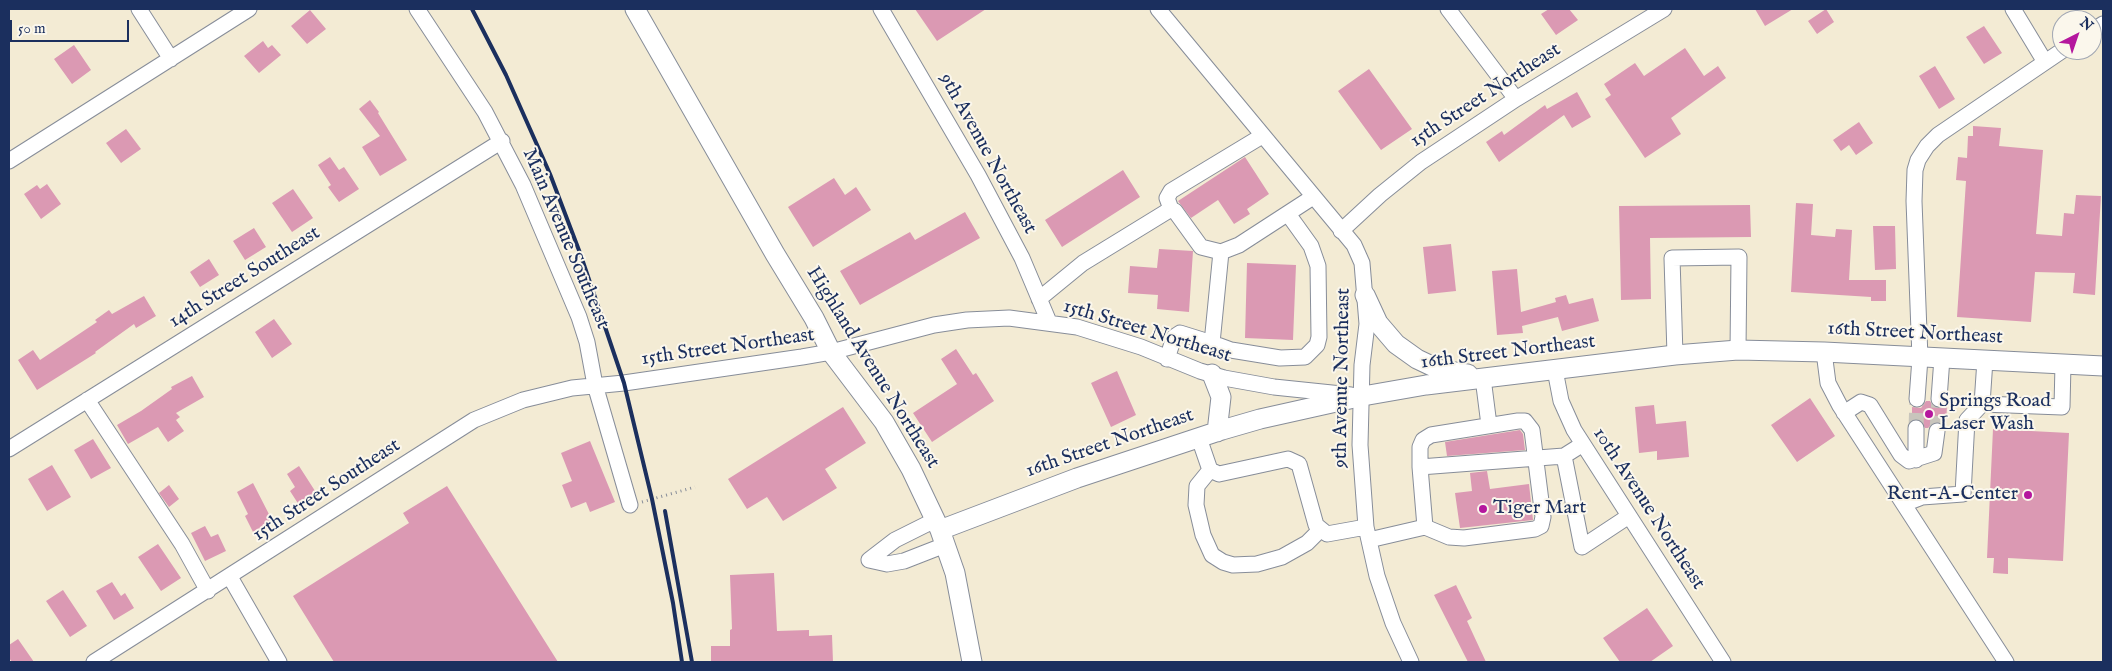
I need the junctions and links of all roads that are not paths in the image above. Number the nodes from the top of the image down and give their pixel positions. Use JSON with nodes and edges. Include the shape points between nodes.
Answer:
{"nodes":[{"id":1,"x":139,"y":9,"type":"edge"},
{"id":2,"x":249,"y":9,"type":"edge"},
{"id":3,"x":417,"y":9,"type":"edge"},
{"id":4,"x":635,"y":9,"type":"edge"},
{"id":5,"x":881,"y":9,"type":"edge"},
{"id":6,"x":1158,"y":9,"type":"edge"},
{"id":7,"x":1448,"y":9,"type":"edge"},
{"id":8,"x":1664,"y":9,"type":"edge"},
{"id":9,"x":2013,"y":9,"type":"edge"},
{"id":10,"x":2052,"y":57,"type":"edge"},
{"id":11,"x":171,"y":59,"type":"junction"},
{"id":12,"x":2045,"y":62,"type":"junction"},
{"id":13,"x":1516,"y":99,"type":"junction"},
{"id":14,"x":1262,"y":136,"type":"junction"},
{"id":15,"x":502,"y":141,"type":"junction"},
{"id":16,"x":9,"y":161,"type":"edge"},
{"id":17,"x":1313,"y":197,"type":"junction"},
{"id":18,"x":1170,"y":209,"type":"junction"},
{"id":19,"x":1288,"y":214,"type":"junction"},
{"id":20,"x":1341,"y":230,"type":"junction"},
{"id":21,"x":1221,"y":252,"type":"junction"},
{"id":22,"x":1365,"y":295,"type":"junction"},
{"id":23,"x":1039,"y":299,"type":"junction"},
{"id":24,"x":1049,"y":322,"type":"junction"},
{"id":25,"x":1212,"y":343,"type":"junction"},
{"id":26,"x":1738,"y":350,"type":"junction"},
{"id":27,"x":831,"y":352,"type":"junction"},
{"id":28,"x":1824,"y":352,"type":"junction"},
{"id":29,"x":1675,"y":355,"type":"junction"},
{"id":30,"x":1920,"y":358,"type":"junction"},
{"id":31,"x":1942,"y":358,"type":"junction"},
{"id":32,"x":1167,"y":359,"type":"junction"},
{"id":33,"x":1985,"y":360,"type":"junction"},
{"id":34,"x":2063,"y":364,"type":"junction"},
{"id":35,"x":2103,"y":366,"type":"edge"},
{"id":36,"x":1555,"y":370,"type":"junction"},
{"id":37,"x":1212,"y":374,"type":"junction"},
{"id":38,"x":1484,"y":378,"type":"junction"},
{"id":39,"x":594,"y":385,"type":"junction"},
{"id":40,"x":1363,"y":396,"type":"junction"},
{"id":41,"x":1917,"y":399,"type":"tunnel mouth"},
{"id":42,"x":1939,"y":399,"type":"tunnel mouth"},
{"id":43,"x":87,"y":400,"type":"junction"},
{"id":44,"x":1982,"y":404,"type":"junction"},
{"id":45,"x":1844,"y":413,"type":"junction"},
{"id":46,"x":1489,"y":425,"type":"junction"},
{"id":47,"x":1916,"y":428,"type":"tunnel mouth"},
{"id":48,"x":1937,"y":431,"type":"tunnel mouth"},
{"id":49,"x":1208,"y":435,"type":"junction"},
{"id":50,"x":1583,"y":444,"type":"junction"},
{"id":51,"x":9,"y":449,"type":"edge"},
{"id":52,"x":1564,"y":456,"type":"junction"},
{"id":53,"x":1537,"y":458,"type":"junction"},
{"id":54,"x":1916,"y":460,"type":"junction"},
{"id":55,"x":1420,"y":468,"type":"junction"},
{"id":56,"x":1210,"y":470,"type":"junction"},
{"id":57,"x":1904,"y":504,"type":"junction"},
{"id":58,"x":630,"y":505,"type":"road end"},
{"id":59,"x":1629,"y":516,"type":"junction"},
{"id":60,"x":1425,"y":527,"type":"junction"},
{"id":61,"x":1321,"y":529,"type":"junction"},
{"id":62,"x":940,"y":532,"type":"junction"},
{"id":63,"x":1368,"y":534,"type":"junction"},
{"id":64,"x":230,"y":577,"type":"junction"},
{"id":65,"x":208,"y":591,"type":"junction"},
{"id":66,"x":94,"y":662,"type":"edge"},
{"id":67,"x":279,"y":662,"type":"edge"},
{"id":68,"x":972,"y":662,"type":"edge"},
{"id":69,"x":1411,"y":662,"type":"edge"},
{"id":70,"x":1723,"y":662,"type":"edge"},
{"id":71,"x":2006,"y":662,"type":"edge"}],
"edges":[{"from":1,"to":11,"type":"street"},
{"from":2,"to":11,"type":"street"},
{"from":3,"to":15,"type":"street","name":"Main Avenue Southeast"},
{"from":4,"to":27,"type":"main road","name":"Highland Avenue Northeast"},
{"from":5,"to":23,"type":"street","name":"9th Avenue Northeast","via":[[978,175],[1022,258]]},
{"from":6,"to":14,"type":"street","name":"9th Avenue Northeast"},
{"from":7,"to":13,"type":"street"},
{"from":8,"to":13,"type":"street","name":"15th Street Northeast"},
{"from":9,"to":12,"type":"street"},
{"from":10,"to":12,"type":"street"},
{"from":11,"to":16,"type":"street"},
{"from":12,"to":30,"type":"street","via":[[1938,135],[1918,160],[1914,201]]},
{"from":13,"to":20,"type":"street","name":"15th Street Northeast","via":[[1421,162]]},
{"from":14,"to":17,"type":"street","name":"9th Avenue Northeast"},
{"from":14,"to":18,"type":"street","via":[[1171,191],[1167,198]]},
{"from":15,"to":39,"type":"street","name":"Main Avenue Southeast","via":[[580,317]]},
{"from":15,"to":43,"type":"street","name":"14th Street Southeast"},
{"from":17,"to":19,"type":"street"},
{"from":17,"to":20,"type":"street","name":"9th Avenue Northeast"},
{"from":18,"to":21,"type":"street","via":[[1175,211],[1201,247]]},
{"from":18,"to":23,"type":"street","via":[[1083,263]]},
{"from":19,"to":21,"type":"street","via":[[1239,245]]},
{"from":19,"to":25,"type":"street","via":[[1311,246],[1318,266],[1317,345],[1305,357],[1280,358],[1231,350]]},
{"from":20,"to":22,"type":"street","name":"9th Avenue Northeast","via":[[1354,245],[1362,263]]},
{"from":21,"to":25,"type":"street"},
{"from":22,"to":38,"type":"main road","via":[[1378,323],[1396,344],[1410,354],[1438,369]]},
{"from":22,"to":40,"type":"street","name":"9th Avenue Northeast","via":[[1367,324],[1362,365]]},
{"from":23,"to":24,"type":"street","name":"9th Avenue Northeast"},
{"from":24,"to":27,"type":"street","name":"15th Street Northeast","via":[[1009,318],[967,320]]},
{"from":24,"to":32,"type":"street","name":"15th Street Northeast","via":[[1141,347]]},
{"from":25,"to":32,"type":"street","via":[[1180,334],[1174,337]]},
{"from":26,"to":28,"type":"main road","name":"16th Street Northeast"},
{"from":26,"to":29,"type":"main road","name":"16th Street Northeast"},
{"from":26,"to":29,"type":"street","via":[[1739,256],[1672,258]]},
{"from":27,"to":39,"type":"street","name":"15th Street Northeast"},
{"from":27,"to":62,"type":"main road","name":"Highland Avenue Northeast","via":[[884,422],[915,477]]},
{"from":28,"to":30,"type":"main road","name":"16th Street Northeast"},
{"from":28,"to":45,"type":"street","via":[[1828,382]]},
{"from":29,"to":36,"type":"main road","name":"16th Street Northeast"},
{"from":30,"to":31,"type":"main road","name":"16th Street Northeast"},
{"from":30,"to":41,"type":"street"},
{"from":31,"to":33,"type":"main road","name":"16th Street Northeast"},
{"from":31,"to":42,"type":"street"},
{"from":32,"to":37,"type":"street","name":"15th Street Northeast"},
{"from":33,"to":34,"type":"main road","name":"16th Street Northeast"},
{"from":33,"to":44,"type":"street"},
{"from":34,"to":35,"type":"main road","name":"16th Street Northeast"},
{"from":34,"to":44,"type":"street","via":[[2062,407]]},
{"from":36,"to":38,"type":"main road","name":"16th Street Northeast"},
{"from":36,"to":50,"type":"street","name":"10th Avenue Northeast","via":[[1561,401]]},
{"from":37,"to":40,"type":"street","name":"15th Street Northeast","via":[[1274,387]]},
{"from":37,"to":49,"type":"main road","via":[[1221,397]]},
{"from":38,"to":40,"type":"main road","name":"16th Street Northeast"},
{"from":38,"to":46,"type":"street"},
{"from":39,"to":58,"type":"street","name":"Main Avenue Southeast"},
{"from":39,"to":64,"type":"street","name":"15th Street Southeast","via":[[523,400],[474,420]]},
{"from":40,"to":49,"type":"main road","name":"16th Street Northeast","via":[[1260,419]]},
{"from":40,"to":63,"type":"street","name":"9th Avenue Northeast","via":[[1360,445]]},
{"from":43,"to":51,"type":"street","name":"14th Street Southeast"},
{"from":43,"to":65,"type":"street","via":[[182,544]]},
{"from":44,"to":57,"type":"street","via":[[1968,420],[1963,494],[1922,497]]},
{"from":45,"to":54,"type":"street","via":[[1860,403],[1868,403],[1901,456],[1909,461]]},
{"from":45,"to":57,"type":"street"},
{"from":46,"to":53,"type":"street","via":[[1528,422]]},
{"from":46,"to":55,"type":"street","via":[[1431,435],[1423,440],[1420,447]]},
{"from":47,"to":54,"type":"street"},
{"from":48,"to":54,"type":"street","via":[[1934,454]]},
{"from":49,"to":56,"type":"street"},
{"from":49,"to":62,"type":"main road","name":"16th Street Northeast","via":[[1077,478]]},
{"from":50,"to":52,"type":"street"},
{"from":50,"to":59,"type":"street","name":"10th Avenue Northeast"},
{"from":52,"to":53,"type":"street"},
{"from":52,"to":59,"type":"street","via":[[1582,548]]},
{"from":53,"to":55,"type":"street"},
{"from":53,"to":60,"type":"street","via":[[1544,518],[1541,526],[1455,538]]},
{"from":55,"to":60,"type":"street"},
{"from":56,"to":61,"type":"street","via":[[1219,474],[1288,459],[1299,464],[1316,525]]},
{"from":56,"to":61,"type":"street","via":[[1198,486],[1196,505],[1212,555],[1223,562],[1257,564],[1282,557],[1307,543]]},
{"from":57,"to":71,"type":"street"},
{"from":59,"to":70,"type":"street","name":"10th Avenue Northeast"},
{"from":60,"to":63,"type":"street"},
{"from":61,"to":63,"type":"street","via":[[1327,534]]},
{"from":62,"to":68,"type":"main road","name":"Highland Avenue Northeast","via":[[961,596]]},
{"from":63,"to":69,"type":"street","name":"9th Avenue Northeast","via":[[1376,576]]},
{"from":64,"to":65,"type":"street","name":"15th Street Southeast"},
{"from":64,"to":67,"type":"street"},
{"from":65,"to":66,"type":"street","name":"15th Street Southeast"}]}
